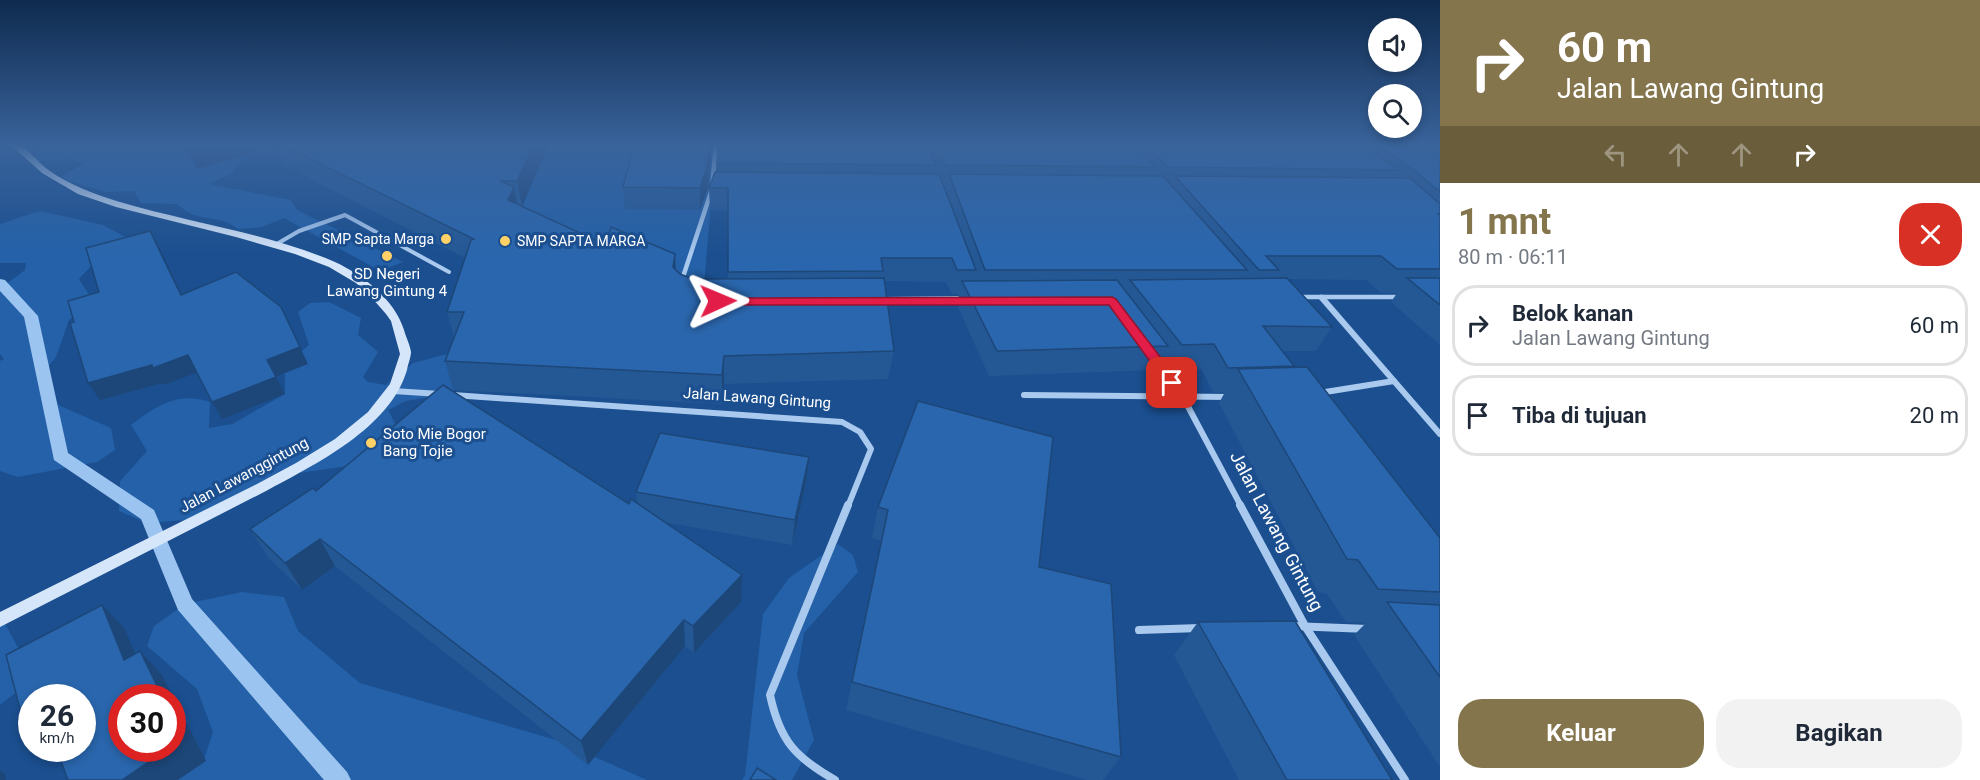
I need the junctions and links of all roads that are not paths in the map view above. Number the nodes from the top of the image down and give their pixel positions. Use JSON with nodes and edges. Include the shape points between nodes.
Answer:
{"nodes":[{"id":1,"x":59,"y":180,"type":"edge"},
{"id":2,"x":713,"y":180,"type":"edge"},
{"id":3,"x":712,"y":189,"type":"junction"},
{"id":4,"x":723,"y":190,"type":"edge"},
{"id":5,"x":273,"y":246,"type":"junction"},
{"id":6,"x":449,"y":272,"type":"dead end"},
{"id":7,"x":678,"y":291,"type":"edge"},
{"id":8,"x":1288,"y":297,"type":"edge"},
{"id":9,"x":1321,"y":297,"type":"junction"},
{"id":10,"x":1404,"y":297,"type":"dead end"},
{"id":11,"x":976,"y":299,"type":"edge"},
{"id":12,"x":871,"y":300,"type":"edge"},
{"id":13,"x":1152,"y":354,"type":"edge"},
{"id":14,"x":1394,"y":381,"type":"junction"},
{"id":15,"x":393,"y":390,"type":"junction"},
{"id":16,"x":1024,"y":395,"type":"dead end"},
{"id":17,"x":1307,"y":395,"type":"edge"},
{"id":18,"x":1240,"y":397,"type":"edge"},
{"id":19,"x":1184,"y":399,"type":"junction"},
{"id":20,"x":1440,"y":434,"type":"edge"},
{"id":21,"x":0,"y":620,"type":"edge"},
{"id":22,"x":1281,"y":626,"type":"edge"},
{"id":23,"x":1305,"y":626,"type":"junction"},
{"id":24,"x":1210,"y":628,"type":"edge"},
{"id":25,"x":1139,"y":630,"type":"dead end"},
{"id":26,"x":1373,"y":630,"type":"dead end"},
{"id":27,"x":835,"y":780,"type":"edge"},
{"id":28,"x":1405,"y":780,"type":"edge"}],
"edges":[{"from":1,"to":5,"type":"main road","name":"Jalan Lawanggintung","via":[[80,192]]},
{"from":2,"to":3,"type":"street"},
{"from":3,"to":4,"type":"street"},
{"from":3,"to":7,"type":"street"},
{"from":5,"to":6,"type":"lane","via":[[299,231],[345,215]]},
{"from":5,"to":15,"type":"main road","name":"Jalan Lawanggintung","via":[[332,265],[361,282],[387,306],[402,332],[407,354]]},
{"from":8,"to":9,"type":"street"},
{"from":9,"to":10,"type":"street"},
{"from":9,"to":14,"type":"street"},
{"from":11,"to":12,"type":"street"},
{"from":13,"to":19,"type":"street","name":"Jalan Lawang Gintung"},
{"from":14,"to":17,"type":"street"},
{"from":14,"to":20,"type":"street"},
{"from":15,"to":21,"type":"main road","name":"Jalan Lawanggintung","via":[[373,417],[288,473]]},
{"from":15,"to":27,"type":"street","name":"Jalan Lawang Gintung","via":[[842,422],[856,428],[867,438],[871,449],[770,695],[776,726],[802,761]]},
{"from":16,"to":19,"type":"street"},
{"from":18,"to":19,"type":"street"},
{"from":19,"to":23,"type":"street","name":"Jalan Lawang Gintung"},
{"from":22,"to":23,"type":"street"},
{"from":23,"to":26,"type":"street"},
{"from":23,"to":28,"type":"street","name":"Jalan Lawang Gintung"},
{"from":24,"to":25,"type":"street"}]}
